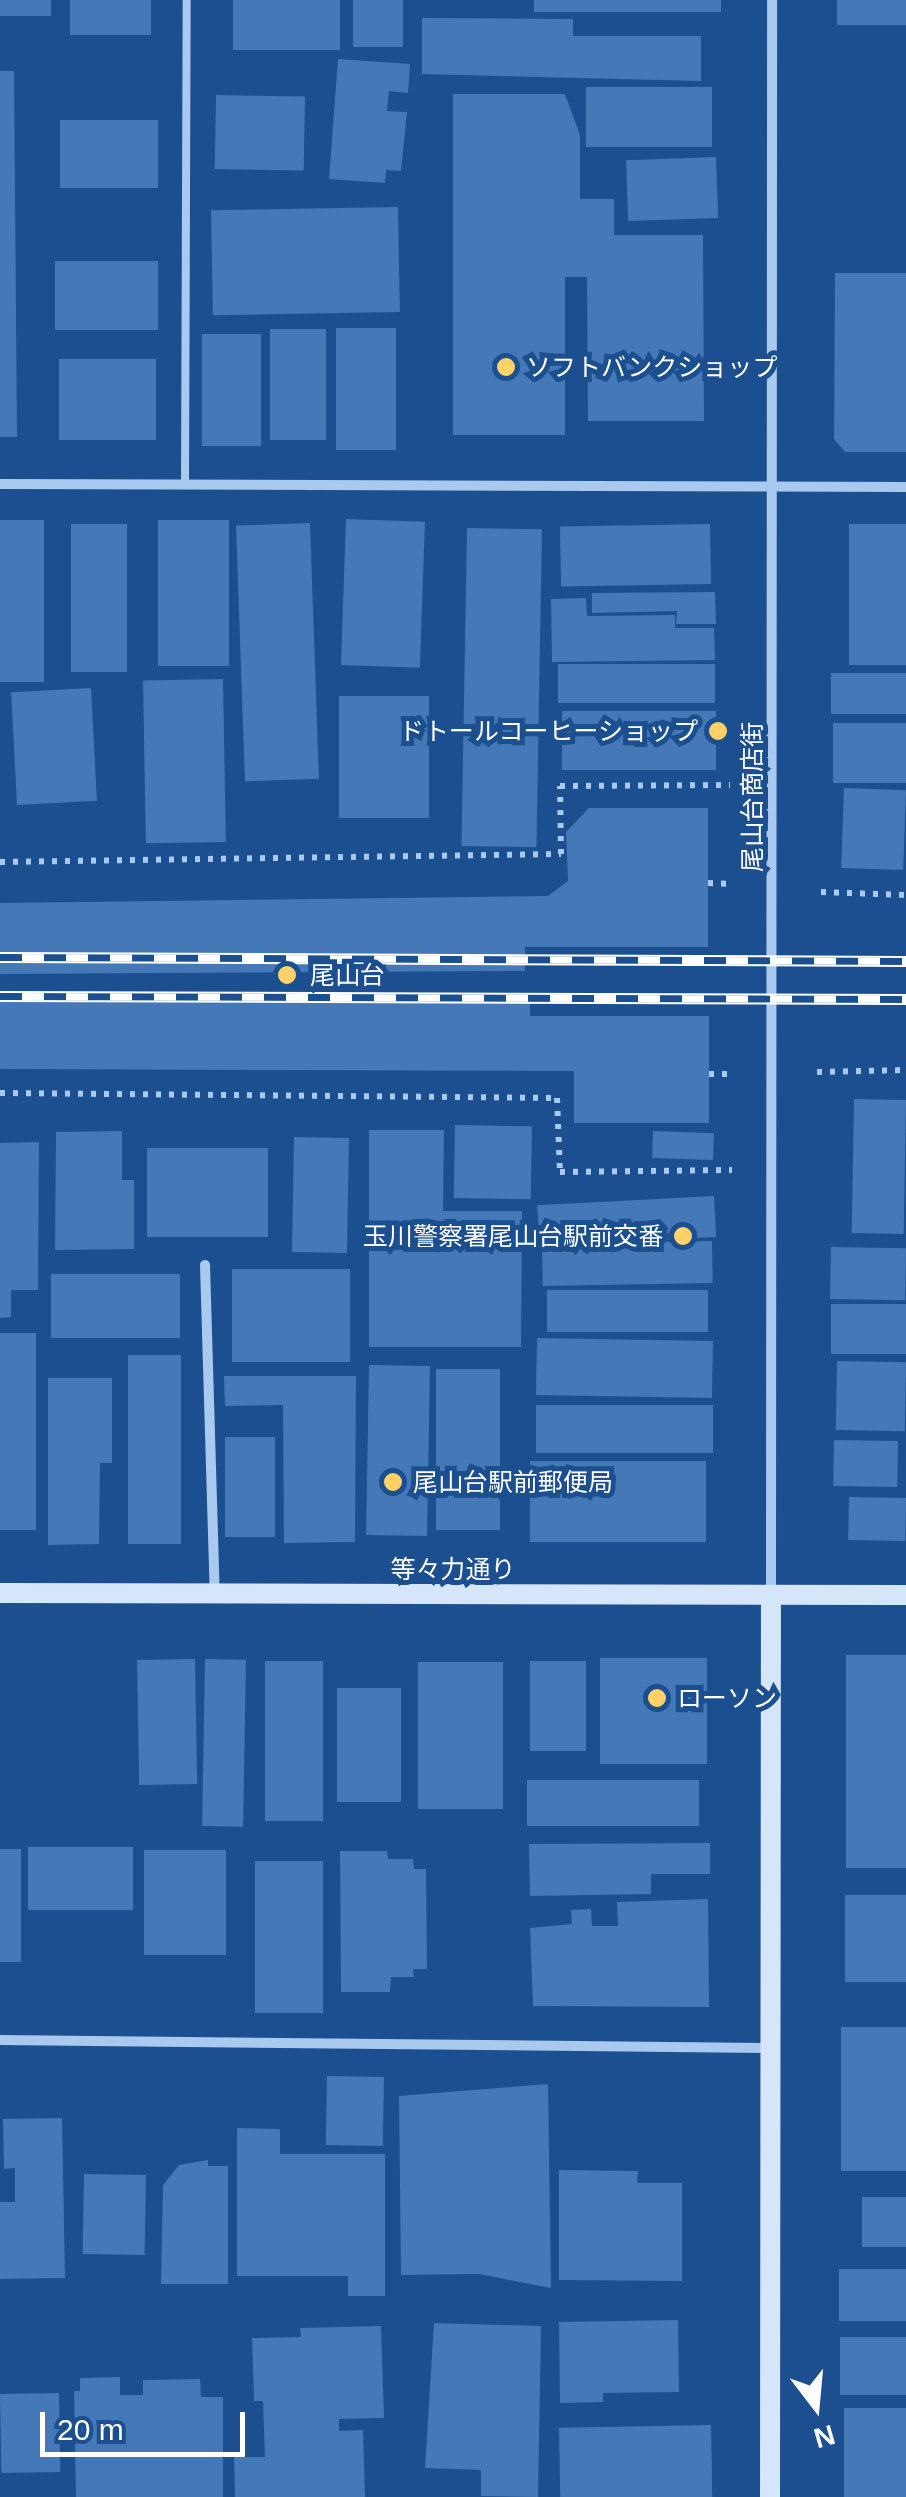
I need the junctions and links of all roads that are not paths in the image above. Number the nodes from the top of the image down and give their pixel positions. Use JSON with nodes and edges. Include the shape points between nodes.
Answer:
{"nodes":[{"id":1,"x":187,"y":0,"type":"edge"},
{"id":2,"x":772,"y":0,"type":"edge"},
{"id":3,"x":0,"y":484,"type":"edge"},
{"id":4,"x":186,"y":484,"type":"junction"},
{"id":5,"x":906,"y":487,"type":"edge"},
{"id":6,"x":772,"y":488,"type":"junction"},
{"id":7,"x":205,"y":1266,"type":"dead end"},
{"id":8,"x":0,"y":1592,"type":"edge"},
{"id":9,"x":215,"y":1593,"type":"junction"},
{"id":10,"x":771,"y":1595,"type":"junction"},
{"id":11,"x":906,"y":1596,"type":"edge"},
{"id":12,"x":0,"y":2040,"type":"edge"},
{"id":13,"x":770,"y":2048,"type":"junction"},
{"id":14,"x":770,"y":2497,"type":"edge"}],
"edges":[{"from":1,"to":4,"type":"lane"},
{"from":2,"to":6,"type":"street","name":"尾山台商店街"},
{"from":3,"to":4,"type":"street"},
{"from":4,"to":6,"type":"street"},
{"from":5,"to":6,"type":"street"},
{"from":6,"to":10,"type":"street","name":"尾山台商店街"},
{"from":7,"to":9,"type":"street"},
{"from":8,"to":9,"type":"street","name":"等々力通り"},
{"from":9,"to":10,"type":"street","name":"等々力通り"},
{"from":10,"to":11,"type":"street","name":"等々力通り"},
{"from":10,"to":13,"type":"street"},
{"from":12,"to":13,"type":"street"},
{"from":13,"to":14,"type":"street"}]}
